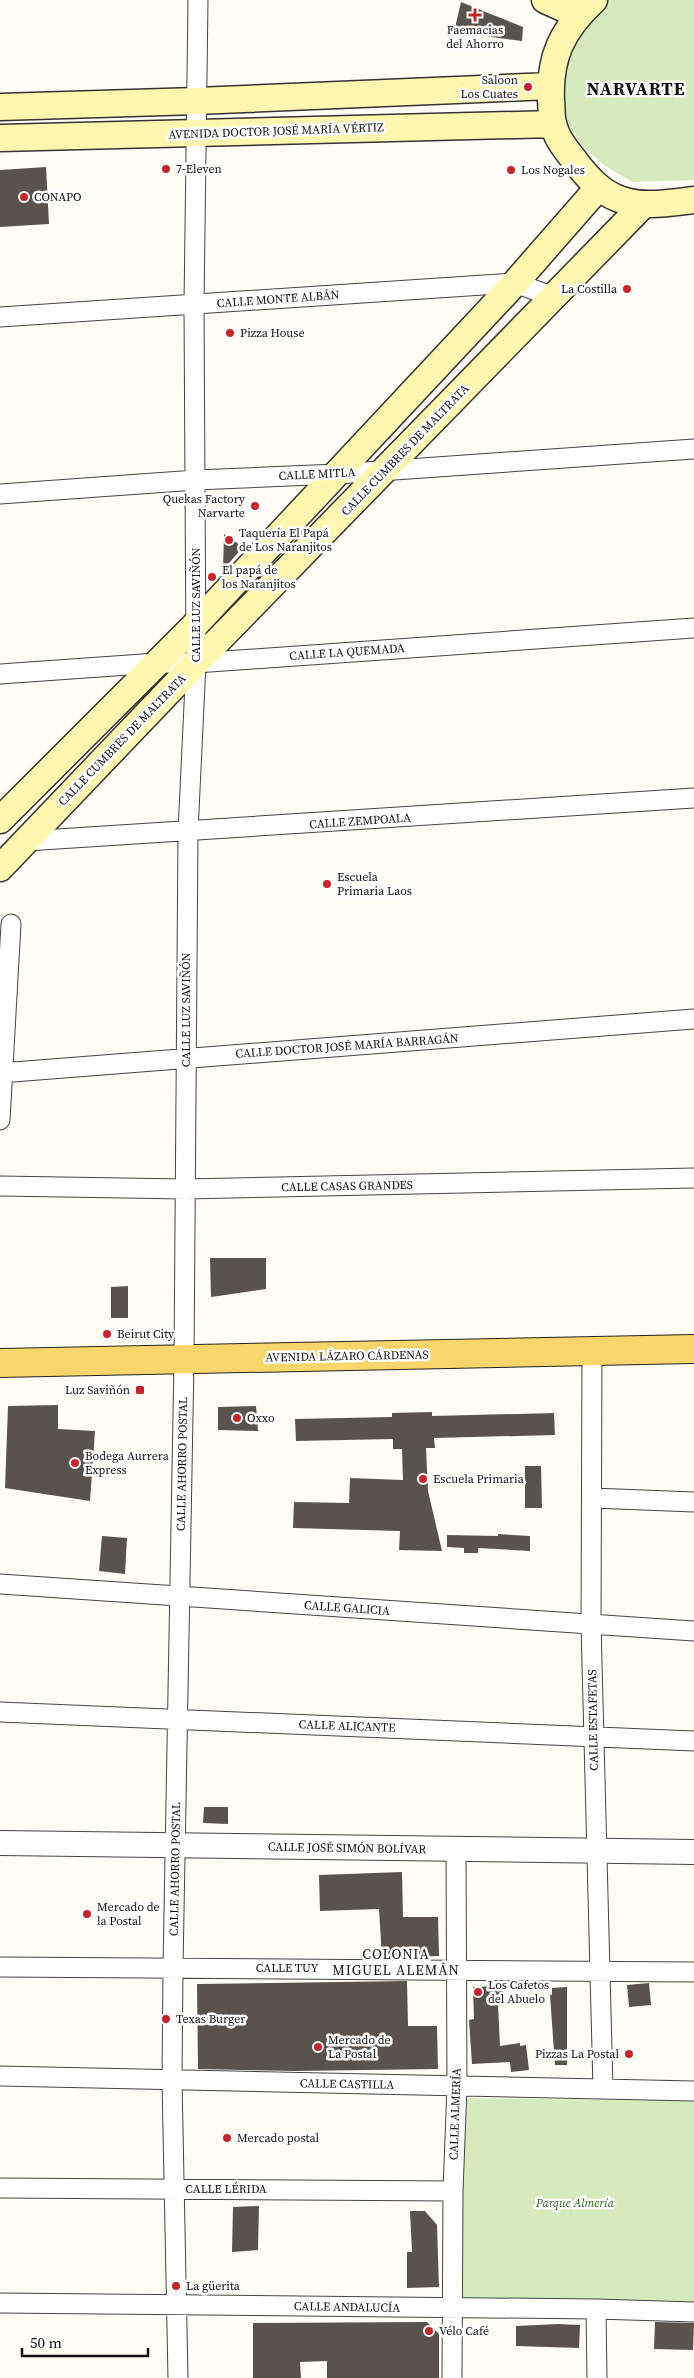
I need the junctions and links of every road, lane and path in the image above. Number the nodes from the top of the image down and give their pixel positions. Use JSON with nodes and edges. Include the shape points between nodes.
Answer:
{"nodes":[{"id":1,"x":198,"y":0,"type":"edge"},
{"id":2,"x":545,"y":0,"type":"edge"},
{"id":3,"x":586,"y":7,"type":"edge"},
{"id":4,"x":551,"y":86,"type":"junction"},
{"id":5,"x":197,"y":101,"type":"junction"},
{"id":6,"x":0,"y":107,"type":"edge"},
{"id":7,"x":552,"y":124,"type":"junction"},
{"id":8,"x":196,"y":133,"type":"junction"},
{"id":9,"x":0,"y":138,"type":"edge"},
{"id":10,"x":598,"y":188,"type":"junction"},
{"id":11,"x":694,"y":200,"type":"edge"},
{"id":12,"x":643,"y":205,"type":"junction"},
{"id":13,"x":515,"y":282,"type":"junction"},
{"id":14,"x":554,"y":297,"type":"junction"},
{"id":15,"x":194,"y":304,"type":"junction"},
{"id":16,"x":0,"y":317,"type":"edge"},
{"id":17,"x":694,"y":449,"type":"edge"},
{"id":18,"x":384,"y":470,"type":"junction"},
{"id":19,"x":337,"y":474,"type":"junction"},
{"id":20,"x":196,"y":480,"type":"junction"},
{"id":21,"x":0,"y":494,"type":"edge"},
{"id":22,"x":194,"y":626,"type":"junction"},
{"id":23,"x":694,"y":628,"type":"edge"},
{"id":24,"x":157,"y":663,"type":"junction"},
{"id":25,"x":196,"y":663,"type":"junction"},
{"id":26,"x":0,"y":674,"type":"edge"},
{"id":27,"x":694,"y":798,"type":"edge"},
{"id":28,"x":0,"y":820,"type":"edge"},
{"id":29,"x":188,"y":832,"type":"junction"},
{"id":30,"x":26,"y":841,"type":"junction"},
{"id":31,"x":0,"y":868,"type":"edge"},
{"id":32,"x":11,"y":924,"type":"dead end"},
{"id":33,"x":694,"y":1019,"type":"edge"},
{"id":34,"x":186,"y":1058,"type":"junction"},
{"id":35,"x":1,"y":1072,"type":"edge"},
{"id":36,"x":0,"y":1120,"type":"edge"},
{"id":37,"x":694,"y":1178,"type":"edge"},
{"id":38,"x":0,"y":1186,"type":"edge"},
{"id":39,"x":185,"y":1189,"type":"junction"},
{"id":40,"x":694,"y":1349,"type":"edge"},
{"id":41,"x":592,"y":1350,"type":"junction"},
{"id":42,"x":184,"y":1360,"type":"junction"},
{"id":43,"x":0,"y":1364,"type":"edge"},
{"id":44,"x":592,"y":1498,"type":"junction"},
{"id":45,"x":694,"y":1502,"type":"edge"},
{"id":46,"x":0,"y":1584,"type":"edge"},
{"id":47,"x":179,"y":1597,"type":"junction"},
{"id":48,"x":591,"y":1624,"type":"junction"},
{"id":49,"x":694,"y":1631,"type":"edge"},
{"id":50,"x":0,"y":1712,"type":"edge"},
{"id":51,"x":178,"y":1719,"type":"junction"},
{"id":52,"x":594,"y":1737,"type":"junction"},
{"id":53,"x":694,"y":1741,"type":"edge"},
{"id":54,"x":0,"y":1843,"type":"edge"},
{"id":55,"x":175,"y":1845,"type":"junction"},
{"id":56,"x":456,"y":1849,"type":"junction"},
{"id":57,"x":596,"y":1850,"type":"junction"},
{"id":58,"x":694,"y":1852,"type":"edge"},
{"id":59,"x":0,"y":1967,"type":"edge"},
{"id":60,"x":172,"y":1968,"type":"junction"},
{"id":61,"x":456,"y":1969,"type":"junction"},
{"id":62,"x":599,"y":1970,"type":"junction"},
{"id":63,"x":694,"y":1972,"type":"edge"},
{"id":64,"x":0,"y":2076,"type":"edge"},
{"id":65,"x":172,"y":2080,"type":"junction"},
{"id":66,"x":457,"y":2086,"type":"junction"},
{"id":67,"x":603,"y":2089,"type":"junction"},
{"id":68,"x":694,"y":2091,"type":"edge"},
{"id":69,"x":0,"y":2188,"type":"edge"},
{"id":70,"x":175,"y":2189,"type":"junction"},
{"id":71,"x":453,"y":2191,"type":"junction"},
{"id":72,"x":0,"y":2303,"type":"edge"},
{"id":73,"x":178,"y":2304,"type":"junction"},
{"id":74,"x":453,"y":2309,"type":"junction"},
{"id":75,"x":596,"y":2309,"type":"junction"},
{"id":76,"x":694,"y":2312,"type":"edge"},
{"id":77,"x":178,"y":2378,"type":"edge"},
{"id":78,"x":452,"y":2378,"type":"edge"},
{"id":79,"x":597,"y":2378,"type":"edge"}],
"edges":[{"from":1,"to":5,"type":"street","name":"CALLE LUZ SAVIÑÓN"},
{"from":2,"to":3,"type":"main road"},
{"from":3,"to":4,"type":"main road","via":[[561,40],[554,59]]},
{"from":4,"to":5,"type":"main road"},
{"from":4,"to":7,"type":"main road"},
{"from":5,"to":6,"type":"main road"},
{"from":5,"to":8,"type":"street","name":"CALLE LUZ SAVIÑÓN"},
{"from":7,"to":8,"type":"main road","name":"AVENIDA DOCTOR JOSÉ MARÍA VÉRTIZ"},
{"from":7,"to":10,"type":"main road","via":[[564,147]]},
{"from":8,"to":9,"type":"main road","name":"AVENIDA DOCTOR JOSÉ MARÍA VÉRTIZ"},
{"from":8,"to":15,"type":"street","name":"CALLE LUZ SAVIÑÓN"},
{"from":10,"to":12,"type":"main road","via":[[619,199]]},
{"from":10,"to":13,"type":"main road"},
{"from":11,"to":12,"type":"main road"},
{"from":12,"to":14,"type":"main road","name":"CALLE CUMBRES DE MALTRATA"},
{"from":13,"to":14,"type":"street","name":"CALLE MONTE ALBÁN"},
{"from":13,"to":15,"type":"street","name":"CALLE MONTE ALBÁN"},
{"from":13,"to":19,"type":"main road"},
{"from":14,"to":18,"type":"main road","name":"CALLE CUMBRES DE MALTRATA"},
{"from":15,"to":16,"type":"street","name":"CALLE MONTE ALBÁN"},
{"from":15,"to":20,"type":"street","name":"CALLE LUZ SAVIÑÓN"},
{"from":17,"to":18,"type":"street","name":"CALLE MITLA"},
{"from":18,"to":19,"type":"street","name":"CALLE MITLA"},
{"from":18,"to":25,"type":"main road","name":"CALLE CUMBRES DE MALTRATA"},
{"from":19,"to":20,"type":"street","name":"CALLE MITLA"},
{"from":19,"to":22,"type":"main road"},
{"from":20,"to":21,"type":"street","name":"CALLE MITLA"},
{"from":20,"to":22,"type":"street","name":"CALLE LUZ SAVIÑÓN"},
{"from":22,"to":24,"type":"main road"},
{"from":22,"to":25,"type":"street","name":"CALLE LUZ SAVIÑÓN"},
{"from":23,"to":25,"type":"street","name":"CALLE LA QUEMADA"},
{"from":24,"to":25,"type":"street","name":"CALLE LA QUEMADA"},
{"from":24,"to":26,"type":"street","name":"CALLE LA QUEMADA"},
{"from":24,"to":28,"type":"main road"},
{"from":25,"to":29,"type":"street","name":"CALLE LUZ SAVIÑÓN"},
{"from":25,"to":30,"type":"main road","name":"CALLE CUMBRES DE MALTRATA"},
{"from":27,"to":29,"type":"street","name":"CALLE ZEMPOALA"},
{"from":29,"to":30,"type":"street","name":"CALLE ZEMPOALA"},
{"from":29,"to":34,"type":"street","name":"CALLE LUZ SAVIÑÓN"},
{"from":30,"to":31,"type":"main road","name":"CALLE CUMBRES DE MALTRATA"},
{"from":32,"to":35,"type":"street"},
{"from":33,"to":34,"type":"street","name":"CALLE DOCTOR JOSÉ MARÍA BARRAGÁN"},
{"from":34,"to":35,"type":"street","name":"CALLE DOCTOR JOSÉ MARÍA BARRAGÁN"},
{"from":34,"to":39,"type":"street","name":"CALLE LUZ SAVIÑÓN"},
{"from":35,"to":36,"type":"street"},
{"from":37,"to":39,"type":"street","name":"CALLE CASAS GRANDES"},
{"from":38,"to":39,"type":"street","name":"CALLE CASAS GRANDES"},
{"from":39,"to":42,"type":"street","name":"CALLE LUZ SAVIÑÓN"},
{"from":40,"to":41,"type":"main road","name":"AVENIDA LÁZARO CÁRDENAS"},
{"from":41,"to":42,"type":"main road","name":"AVENIDA LÁZARO CÁRDENAS"},
{"from":41,"to":44,"type":"street","name":"CALLE ESTAFETAS"},
{"from":42,"to":43,"type":"main road","name":"AVENIDA LÁZARO CÁRDENAS"},
{"from":42,"to":47,"type":"street","name":"CALLE AHORRO POSTAL"},
{"from":44,"to":45,"type":"street"},
{"from":44,"to":48,"type":"street","name":"CALLE ESTAFETAS"},
{"from":46,"to":47,"type":"street","name":"CALLE GALICIA"},
{"from":47,"to":48,"type":"street","name":"CALLE GALICIA"},
{"from":47,"to":51,"type":"street","name":"CALLE AHORRO POSTAL"},
{"from":48,"to":49,"type":"street","name":"CALLE GALICIA"},
{"from":48,"to":52,"type":"street","name":"CALLE ESTAFETAS"},
{"from":50,"to":51,"type":"street","name":"CALLE ALICANTE"},
{"from":51,"to":52,"type":"street","name":"CALLE ALICANTE"},
{"from":51,"to":55,"type":"street","name":"CALLE AHORRO POSTAL"},
{"from":52,"to":53,"type":"street","name":"CALLE ALICANTE"},
{"from":52,"to":57,"type":"street","name":"CALLE ESTAFETAS"},
{"from":54,"to":55,"type":"street","name":"CALLE JOSÉ SIMÓN BOLÍVAR"},
{"from":55,"to":56,"type":"street","name":"CALLE JOSÉ SIMÓN BOLÍVAR"},
{"from":55,"to":60,"type":"street","name":"CALLE AHORRO POSTAL"},
{"from":56,"to":57,"type":"street","name":"CALLE JOSÉ SIMÓN BOLÍVAR"},
{"from":56,"to":61,"type":"street","name":"CALLE ALMERÍA"},
{"from":57,"to":58,"type":"street","name":"CALLE JOSÉ SIMÓN BOLÍVAR"},
{"from":57,"to":62,"type":"street","name":"CALLE ESTAFETAS"},
{"from":59,"to":60,"type":"street","name":"CALLE TUY"},
{"from":60,"to":61,"type":"street","name":"CALLE TUY"},
{"from":60,"to":65,"type":"street","name":"CALLE AHORRO POSTAL"},
{"from":61,"to":62,"type":"street","name":"CALLE TUY"},
{"from":61,"to":66,"type":"street","name":"CALLE ALMERÍA"},
{"from":62,"to":63,"type":"street","name":"CALLE TUY"},
{"from":62,"to":67,"type":"street","name":"CALLE ESTAFETAS"},
{"from":64,"to":65,"type":"street","name":"CALLE CASTILLA"},
{"from":65,"to":66,"type":"street","name":"CALLE CASTILLA"},
{"from":65,"to":70,"type":"street","name":"CALLE AHORRO POSTAL"},
{"from":66,"to":67,"type":"street","name":"CALLE CASTILLA"},
{"from":66,"to":71,"type":"street","name":"CALLE ALMERÍA"},
{"from":67,"to":68,"type":"street","name":"CALLE CASTILLA"},
{"from":69,"to":70,"type":"street","name":"CALLE LÉRIDA"},
{"from":70,"to":71,"type":"street","name":"CALLE LÉRIDA"},
{"from":70,"to":73,"type":"street","name":"CALLE AHORRO POSTAL"},
{"from":71,"to":74,"type":"street","name":"CALLE ALMERÍA"},
{"from":72,"to":73,"type":"street","name":"CALLE ANDALUCÍA"},
{"from":73,"to":74,"type":"street","name":"CALLE ANDALUCÍA"},
{"from":73,"to":77,"type":"street","name":"CALLE AHORRO POSTAL"},
{"from":74,"to":75,"type":"street","name":"CALLE ANDALUCÍA"},
{"from":74,"to":78,"type":"street","name":"CALLE ALMERÍA"},
{"from":75,"to":76,"type":"street","name":"CALLE ANDALUCÍA"},
{"from":75,"to":79,"type":"street"}]}
